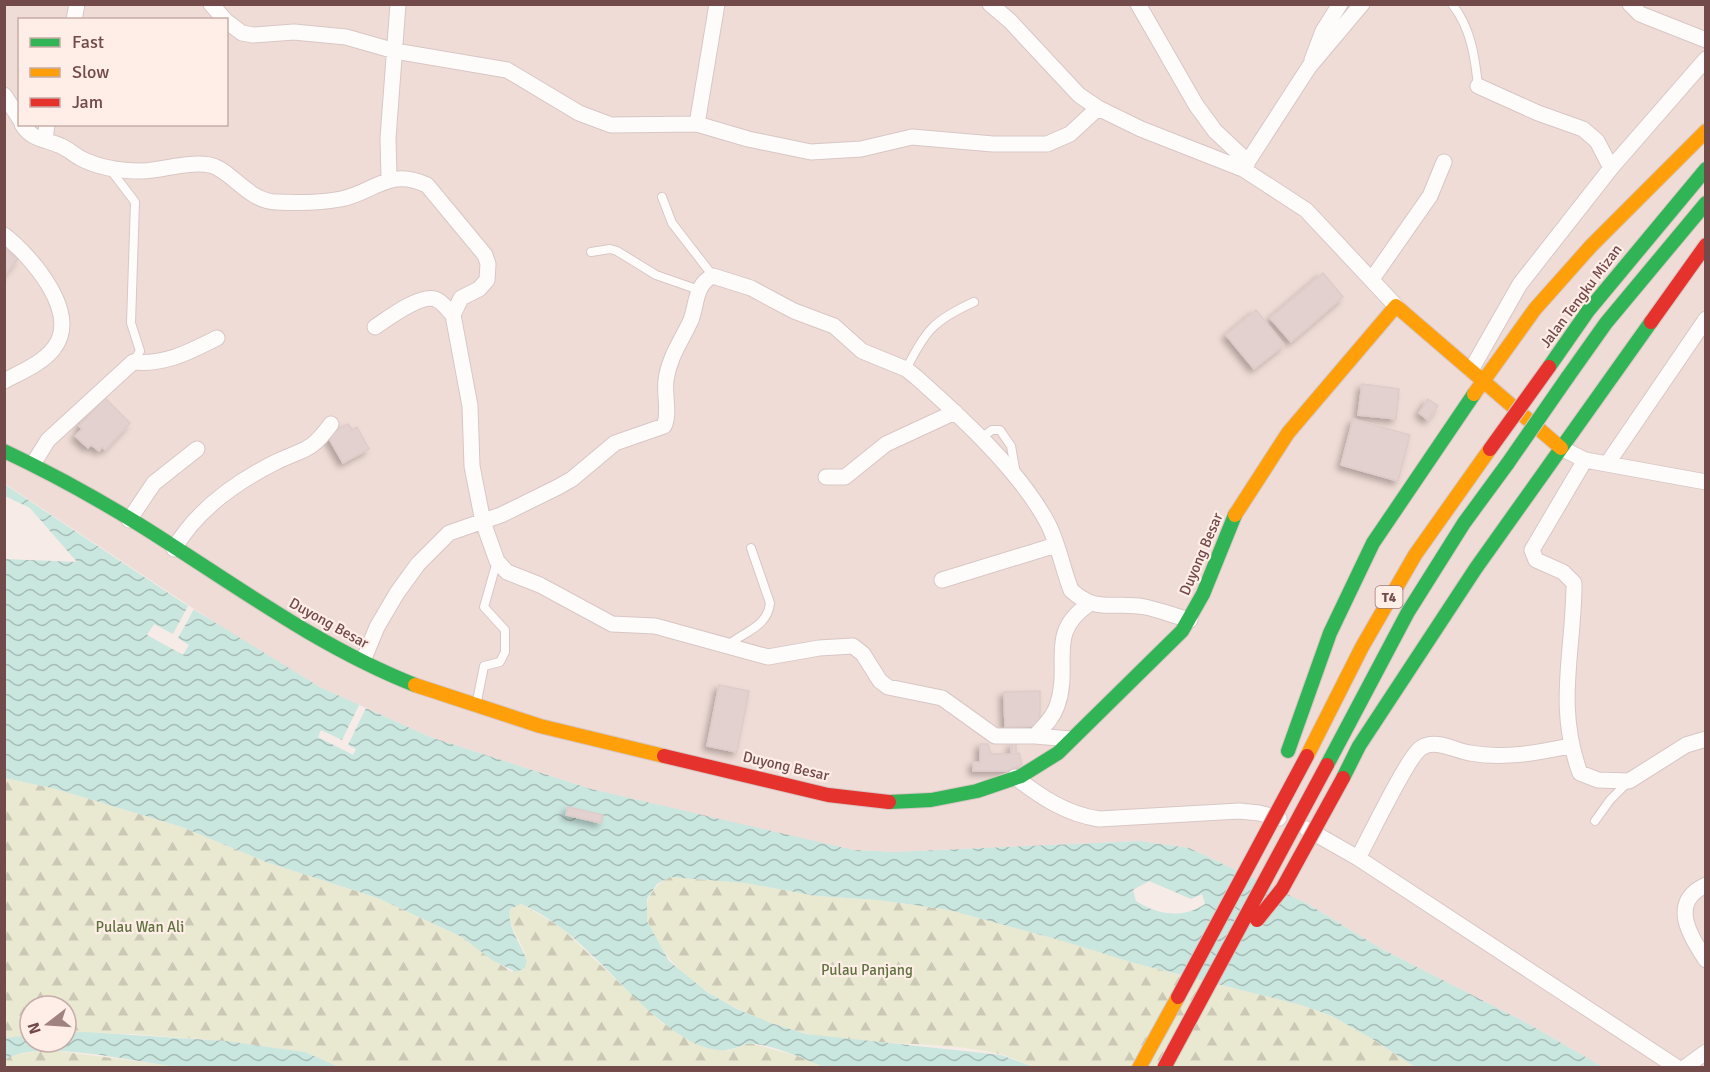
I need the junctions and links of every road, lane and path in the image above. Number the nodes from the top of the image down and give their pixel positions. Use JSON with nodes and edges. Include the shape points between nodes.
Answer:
{"nodes":[{"id":1,"x":211,"y":4,"type":"edge"},
{"id":2,"x":398,"y":4,"type":"edge"},
{"id":3,"x":717,"y":4,"type":"edge"},
{"id":4,"x":990,"y":4,"type":"edge"},
{"id":5,"x":1138,"y":4,"type":"edge"},
{"id":6,"x":1340,"y":4,"type":"edge"},
{"id":7,"x":1362,"y":4,"type":"edge"},
{"id":8,"x":1452,"y":4,"type":"edge"},
{"id":9,"x":1630,"y":4,"type":"edge"},
{"id":10,"x":224,"y":18,"type":"edge"},
{"id":11,"x":228,"y":22,"type":"edge"},
{"id":12,"x":1706,"y":40,"type":"edge"},
{"id":13,"x":395,"y":51,"type":"junction"},
{"id":14,"x":1706,"y":59,"type":"edge"},
{"id":15,"x":1309,"y":67,"type":"junction"},
{"id":16,"x":1478,"y":86,"type":"joint"},
{"id":17,"x":4,"y":95,"type":"edge"},
{"id":18,"x":1098,"y":108,"type":"junction"},
{"id":19,"x":18,"y":116,"type":"edge"},
{"id":20,"x":697,"y":124,"type":"junction"},
{"id":21,"x":23,"y":126,"type":"edge"},
{"id":22,"x":47,"y":126,"type":"edge"},
{"id":23,"x":1706,"y":131,"type":"edge"},
{"id":24,"x":45,"y":140,"type":"junction"},
{"id":25,"x":1444,"y":162,"type":"dead end"},
{"id":26,"x":1246,"y":166,"type":"junction"},
{"id":27,"x":109,"y":168,"type":"junction"},
{"id":28,"x":1611,"y":168,"type":"junction"},
{"id":29,"x":1706,"y":169,"type":"edge"},
{"id":30,"x":389,"y":178,"type":"junction"},
{"id":31,"x":662,"y":197,"type":"dead end"},
{"id":32,"x":1706,"y":203,"type":"edge"},
{"id":33,"x":4,"y":236,"type":"edge"},
{"id":34,"x":1706,"y":245,"type":"edge"},
{"id":35,"x":591,"y":252,"type":"dead end"},
{"id":36,"x":713,"y":276,"type":"junction"},
{"id":37,"x":1372,"y":279,"type":"junction"},
{"id":38,"x":699,"y":290,"type":"junction"},
{"id":39,"x":974,"y":302,"type":"dead end"},
{"id":40,"x":1396,"y":306,"type":"junction"},
{"id":41,"x":453,"y":315,"type":"junction"},
{"id":42,"x":1706,"y":319,"type":"edge"},
{"id":43,"x":375,"y":327,"type":"dead end"},
{"id":44,"x":218,"y":338,"type":"dead end"},
{"id":45,"x":1698,"y":342,"type":"edge"},
{"id":46,"x":133,"y":362,"type":"junction"},
{"id":47,"x":906,"y":369,"type":"junction"},
{"id":48,"x":1471,"y":370,"type":"junction"},
{"id":49,"x":4,"y":381,"type":"edge"},
{"id":50,"x":1482,"y":381,"type":"junction"},
{"id":51,"x":955,"y":412,"type":"junction"},
{"id":52,"x":331,"y":424,"type":"dead end"},
{"id":53,"x":1561,"y":448,"type":"junction"},
{"id":54,"x":197,"y":449,"type":"dead end"},
{"id":55,"x":4,"y":451,"type":"edge"},
{"id":56,"x":1585,"y":460,"type":"junction"},
{"id":57,"x":33,"y":464,"type":"junction"},
{"id":58,"x":1607,"y":464,"type":"junction"},
{"id":59,"x":826,"y":477,"type":"dead end"},
{"id":60,"x":1706,"y":482,"type":"edge"},
{"id":61,"x":129,"y":520,"type":"junction"},
{"id":62,"x":483,"y":522,"type":"junction"},
{"id":63,"x":1056,"y":544,"type":"junction"},
{"id":64,"x":751,"y":548,"type":"dead end"},
{"id":65,"x":174,"y":549,"type":"junction"},
{"id":66,"x":497,"y":561,"type":"junction"},
{"id":67,"x":942,"y":580,"type":"dead end"},
{"id":68,"x":1089,"y":604,"type":"junction"},
{"id":69,"x":1190,"y":620,"type":"junction"},
{"id":70,"x":726,"y":647,"type":"junction"},
{"id":71,"x":363,"y":661,"type":"junction"},
{"id":72,"x":476,"y":708,"type":"junction"},
{"id":73,"x":1035,"y":736,"type":"junction"},
{"id":74,"x":1071,"y":739,"type":"junction"},
{"id":75,"x":1706,"y":739,"type":"edge"},
{"id":76,"x":1570,"y":746,"type":"junction"},
{"id":77,"x":1281,"y":768,"type":"dead end"},
{"id":78,"x":1015,"y":777,"type":"junction"},
{"id":79,"x":1629,"y":781,"type":"junction"},
{"id":80,"x":1274,"y":786,"type":"dead end"},
{"id":81,"x":1595,"y":821,"type":"dead end"},
{"id":82,"x":1358,"y":858,"type":"junction"},
{"id":83,"x":1706,"y":885,"type":"edge"},
{"id":84,"x":1706,"y":960,"type":"edge"},
{"id":85,"x":1217,"y":968,"type":"junction"},
{"id":86,"x":1178,"y":997,"type":"junction"},
{"id":87,"x":1706,"y":1052,"type":"edge"},
{"id":88,"x":1139,"y":1068,"type":"edge"},
{"id":89,"x":1164,"y":1068,"type":"edge"},
{"id":90,"x":1678,"y":1068,"type":"edge"},
{"id":91,"x":1684,"y":1068,"type":"edge"}],
"edges":[{"from":1,"to":10,"type":"street"},
{"from":2,"to":13,"type":"street"},
{"from":3,"to":20,"type":"street"},
{"from":4,"to":18,"type":"street","via":[[1079,95]]},
{"from":5,"to":26,"type":"street","via":[[1196,105]]},
{"from":6,"to":15,"type":"street","via":[[1323,31]]},
{"from":7,"to":15,"type":"street"},
{"from":8,"to":16,"type":"lane","via":[[1473,47]]},
{"from":9,"to":12,"type":"street","via":[[1640,14]]},
{"from":11,"to":13,"type":"street","via":[[242,33],[253,35],[294,32],[346,37]]},
{"from":13,"to":20,"type":"street","via":[[507,70],[579,113],[611,125]]},
{"from":13,"to":30,"type":"street"},
{"from":14,"to":28,"type":"street"},
{"from":15,"to":26,"type":"street"},
{"from":16,"to":28,"type":"street","via":[[1583,129],[1597,141]]},
{"from":17,"to":19,"type":"street"},
{"from":18,"to":20,"type":"street","via":[[1070,134],[1033,146],[922,137],[896,139],[861,149],[811,152]]},
{"from":18,"to":26,"type":"street","via":[[1141,129]]},
{"from":21,"to":24,"type":"street","via":[[27,133]]},
{"from":22,"to":24,"type":"street"},
{"from":23,"to":50,"type":"main road","via":[[1577,262],[1535,309]]},
{"from":24,"to":27,"type":"street"},
{"from":25,"to":37,"type":"street","via":[[1430,196]]},
{"from":26,"to":37,"type":"street","via":[[1306,210]]},
{"from":27,"to":30,"type":"street","via":[[143,171],[213,166],[247,191],[275,202],[342,199]]},
{"from":27,"to":46,"type":"lane","via":[[136,205],[131,324],[140,351]]},
{"from":28,"to":48,"type":"street","via":[[1520,284]]},
{"from":29,"to":86,"type":"main road","name":"Jalan Tengku Mizan","number":"T4","bridge":true,"via":[[1595,303],[1415,555]]},
{"from":30,"to":41,"type":"street","via":[[427,185],[485,255],[487,280],[461,298]]},
{"from":31,"to":36,"type":"lane","via":[[672,223]]},
{"from":32,"to":85,"type":"main road","number":"T4","bridge":true,"via":[[1606,323],[1464,523],[1413,602]]},
{"from":33,"to":49,"type":"street","via":[[39,270],[61,319],[58,340],[46,357]]},
{"from":34,"to":53,"type":"main road"},
{"from":35,"to":38,"type":"lane","via":[[617,251],[656,275]]},
{"from":36,"to":38,"type":"street"},
{"from":36,"to":47,"type":"street","via":[[751,288],[794,311],[834,326],[862,351]]},
{"from":37,"to":40,"type":"street"},
{"from":38,"to":62,"type":"street","via":[[691,321],[668,365],[664,426],[615,443],[572,479]]},
{"from":39,"to":47,"type":"lane","via":[[945,315],[931,327]]},
{"from":40,"to":48,"type":"main road"},
{"from":40,"to":69,"type":"main road","name":"Duyong Besar","via":[[1316,396],[1249,492],[1232,520]]},
{"from":41,"to":43,"type":"street","via":[[429,298]]},
{"from":41,"to":62,"type":"street","via":[[470,406],[472,466]]},
{"from":42,"to":45,"type":"street"},
{"from":44,"to":46,"type":"street","via":[[179,357],[150,364]]},
{"from":45,"to":58,"type":"street"},
{"from":46,"to":57,"type":"street","via":[[48,440]]},
{"from":47,"to":51,"type":"street"},
{"from":48,"to":50,"type":"main road"},
{"from":50,"to":53,"type":"main road"},
{"from":50,"to":77,"type":"main road","via":[[1373,543],[1330,633]]},
{"from":51,"to":59,"type":"street","via":[[886,444],[845,477]]},
{"from":51,"to":63,"type":"street","via":[[1017,481],[1047,522]]},
{"from":52,"to":65,"type":"street","via":[[317,444],[277,461],[204,510],[184,531]]},
{"from":53,"to":56,"type":"street"},
{"from":53,"to":85,"type":"main road","bridge":true,"via":[[1359,746],[1282,889]]},
{"from":54,"to":61,"type":"street","via":[[154,483]]},
{"from":55,"to":57,"type":"main road","name":"Duyong Besar"},
{"from":56,"to":58,"type":"street"},
{"from":56,"to":76,"type":"street","via":[[1532,550],[1536,560],[1563,572],[1574,583],[1574,624],[1565,687]]},
{"from":57,"to":61,"type":"main road","name":"Duyong Besar"},
{"from":58,"to":60,"type":"street"},
{"from":61,"to":65,"type":"main road","name":"Duyong Besar"},
{"from":62,"to":66,"type":"street"},
{"from":62,"to":71,"type":"street","via":[[449,532],[418,564],[377,627]]},
{"from":63,"to":67,"type":"street"},
{"from":63,"to":68,"type":"street","via":[[1071,590]]},
{"from":64,"to":70,"type":"lane","via":[[770,603],[769,613],[764,622]]},
{"from":65,"to":71,"type":"main road","name":"Duyong Besar"},
{"from":66,"to":70,"type":"street","via":[[507,572],[612,624],[655,626]]},
{"from":66,"to":72,"type":"lane","via":[[484,607],[505,630],[505,652],[500,662],[484,666]]},
{"from":68,"to":69,"type":"street","via":[[1144,607]]},
{"from":68,"to":73,"type":"street","via":[[1073,615],[1065,628],[1057,707]]},
{"from":69,"to":74,"type":"main road","name":"Duyong Besar"},
{"from":70,"to":73,"type":"street","via":[[768,657],[853,646],[888,687],[942,698],[995,736]]},
{"from":71,"to":72,"type":"main road","name":"Duyong Besar"},
{"from":72,"to":78,"type":"main road","name":"Duyong Besar","via":[[600,741],[885,802],[968,793]]},
{"from":73,"to":74,"type":"street"},
{"from":74,"to":78,"type":"main road","name":"Duyong Besar","via":[[1054,756]]},
{"from":75,"to":79,"type":"street","via":[[1686,745]]},
{"from":76,"to":79,"type":"street","via":[[1580,773],[1588,778]]},
{"from":76,"to":82,"type":"street","via":[[1507,756],[1461,752],[1433,744],[1421,748]]},
{"from":78,"to":82,"type":"street","via":[[1078,816],[1099,819],[1259,813],[1290,822]]},
{"from":79,"to":81,"type":"lane"},
{"from":80,"to":86,"type":"main road","bridge":true},
{"from":82,"to":90,"type":"street"},
{"from":83,"to":84,"type":"street","via":[[1687,899],[1684,910],[1691,936]]},
{"from":85,"to":89,"type":"main road","number":"T4","bridge":true},
{"from":86,"to":88,"type":"main road","number":"T4"},
{"from":87,"to":91,"type":"street"}]}
